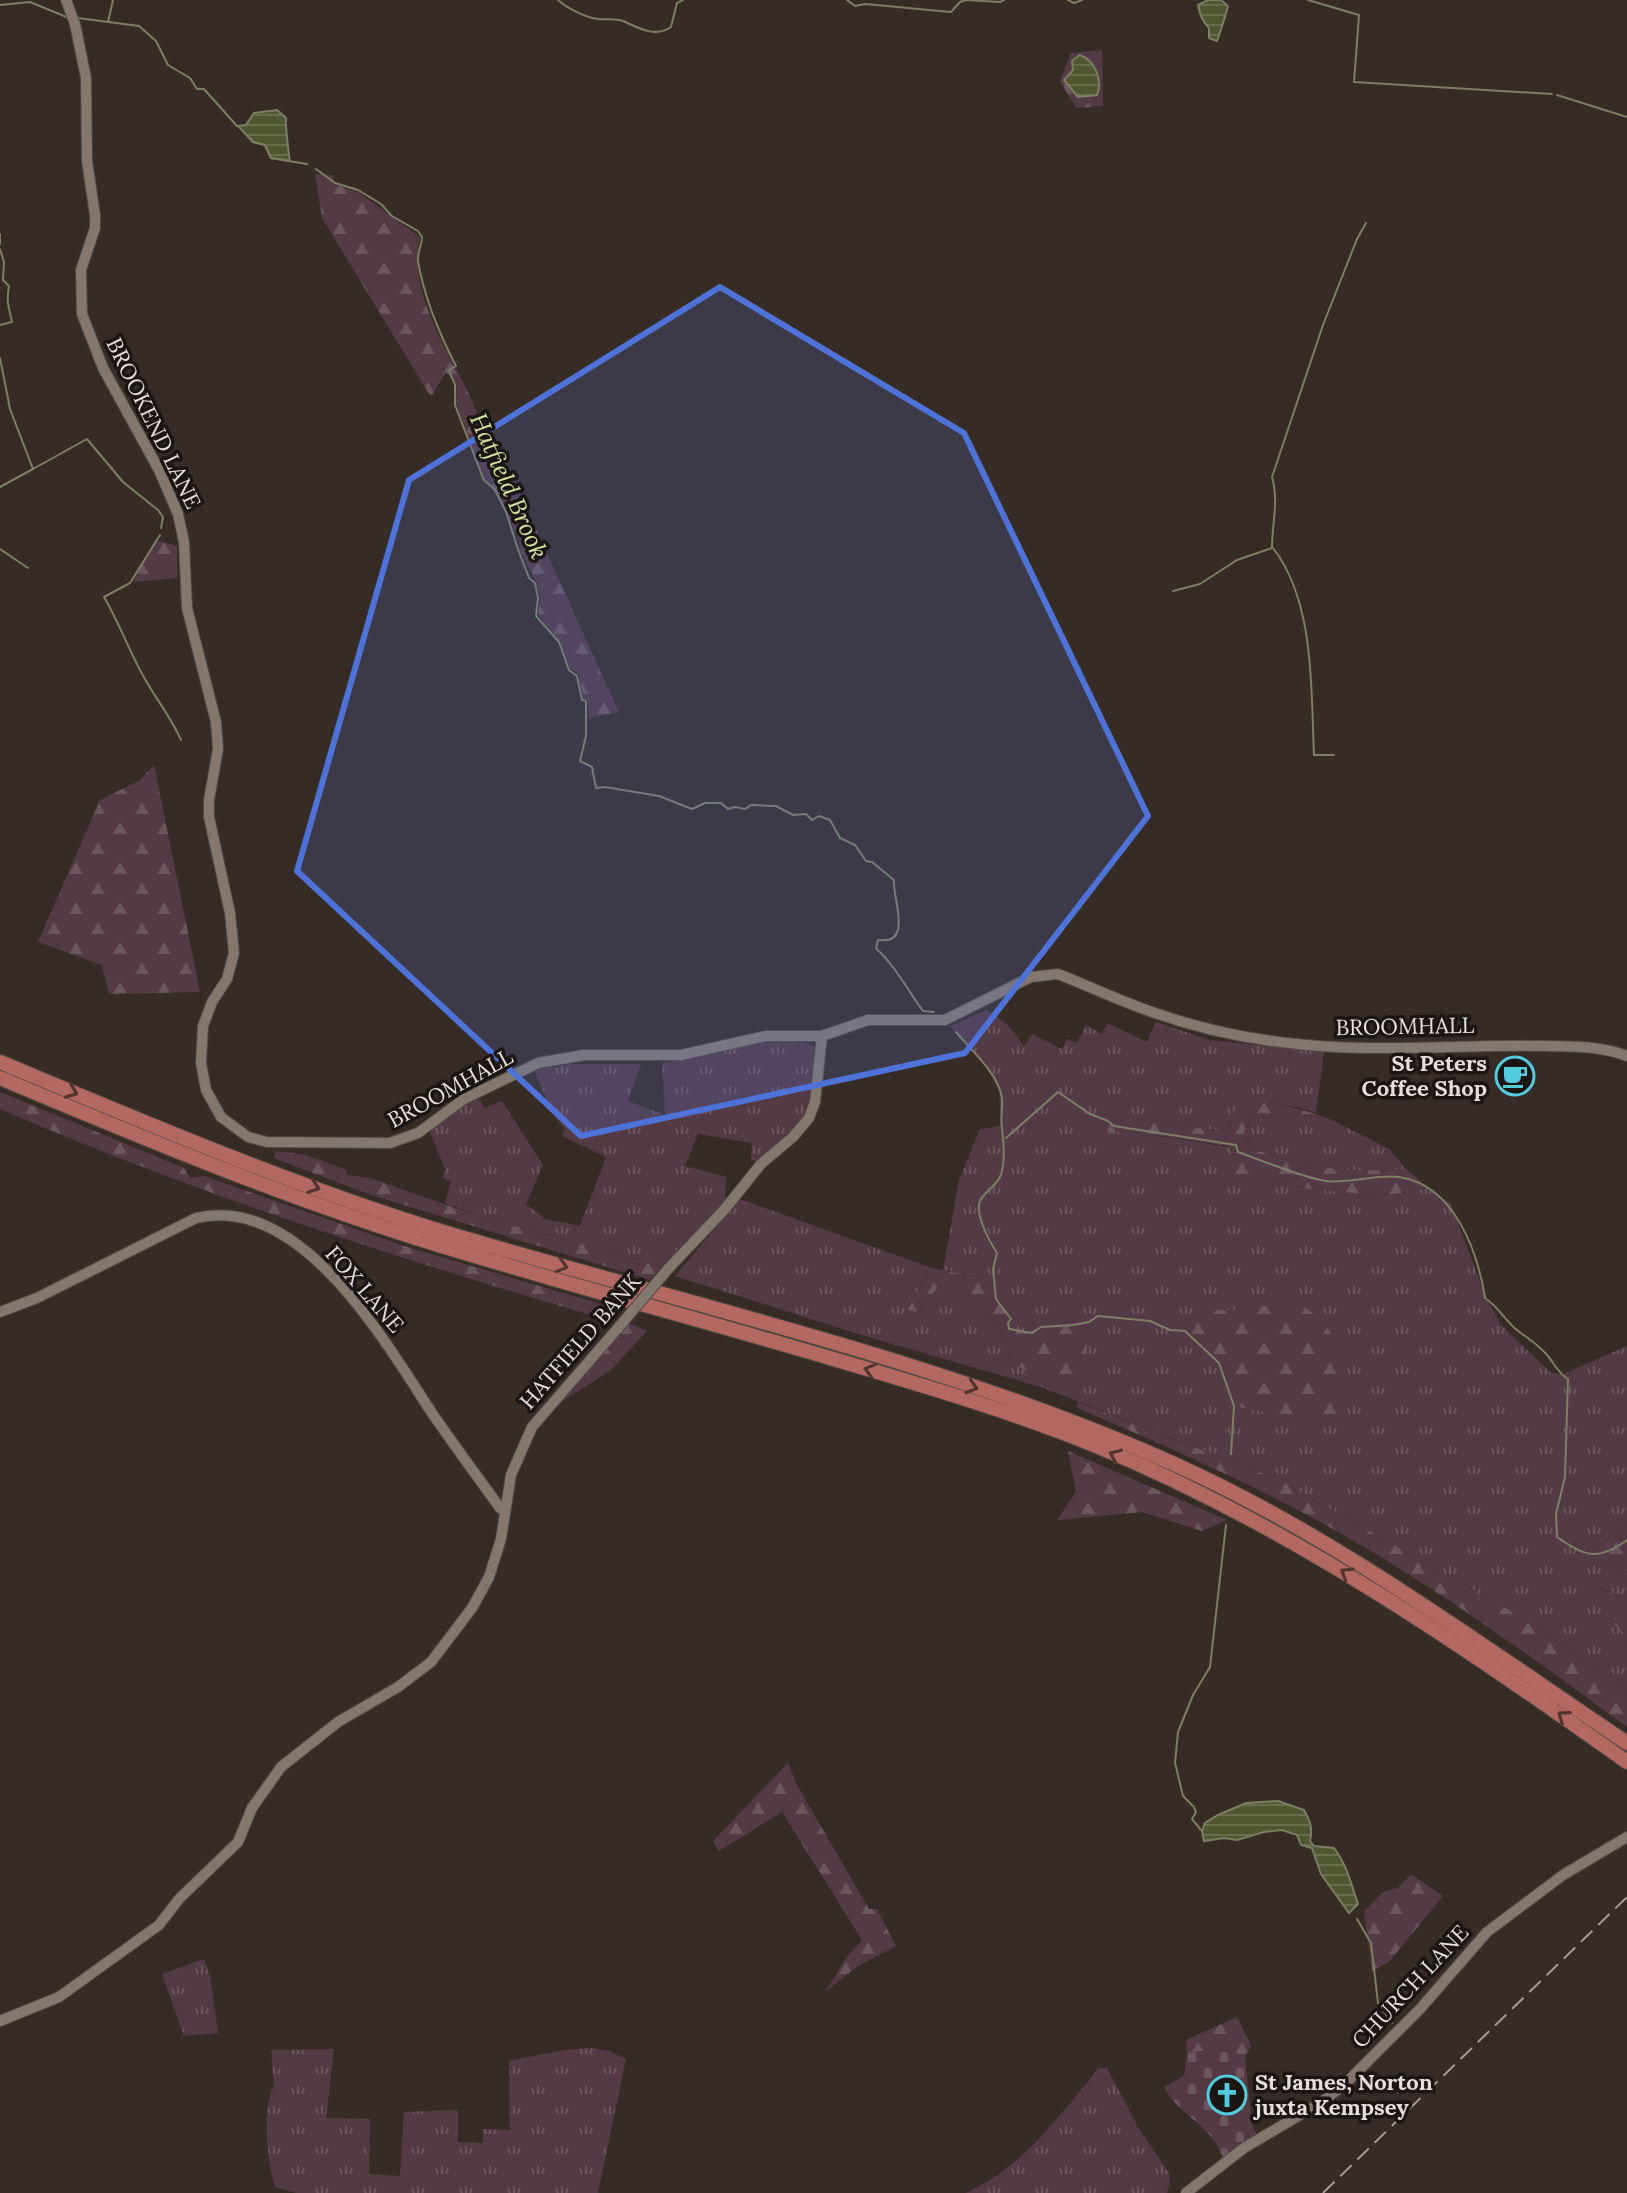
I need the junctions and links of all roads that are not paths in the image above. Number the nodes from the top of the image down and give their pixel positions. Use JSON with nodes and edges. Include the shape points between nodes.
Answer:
{"nodes":[{"id":1,"x":66,"y":0,"type":"edge"},
{"id":2,"x":822,"y":1036,"type":"junction"},
{"id":3,"x":1627,"y":1056,"type":"edge"},
{"id":4,"x":0,"y":1062,"type":"edge"},
{"id":5,"x":0,"y":1078,"type":"edge"},
{"id":6,"x":285,"y":1144,"type":"joint"},
{"id":7,"x":0,"y":1312,"type":"edge"},
{"id":8,"x":505,"y":1511,"type":"junction"},
{"id":9,"x":1627,"y":1743,"type":"edge"},
{"id":10,"x":1627,"y":1762,"type":"edge"},
{"id":11,"x":1627,"y":1837,"type":"edge"},
{"id":12,"x":0,"y":2021,"type":"edge"},
{"id":13,"x":1186,"y":2193,"type":"edge"}],
"edges":[{"from":1,"to":6,"type":"street","name":"BROOKEND LANE","via":[[86,78],[87,161],[95,215],[81,270],[82,314],[103,368],[178,514],[187,608],[216,722],[209,817],[234,953],[203,1026],[203,1079],[228,1123],[258,1140]]},
{"from":2,"to":3,"type":"street","name":"BROOMHALL","via":[[868,1020],[945,1020],[1031,977],[1058,974],[1156,1013],[1223,1032],[1335,1047],[1537,1046]]},
{"from":2,"to":6,"type":"street","name":"BROOMHALL","via":[[766,1036],[670,1056],[558,1058],[464,1099],[403,1140]]},
{"from":2,"to":8,"type":"street","name":"HATFIELD BANK","bridge":true,"via":[[809,1118],[761,1164],[532,1427],[511,1475]]},
{"from":4,"to":9,"type":"highway","one_way":true,"via":[[279,1175],[445,1232],[917,1369],[1101,1433],[1175,1464],[1351,1558]]},
{"from":10,"to":5,"type":"highway","one_way":true,"via":[[1517,1683],[1313,1552],[1099,1447],[920,1384],[439,1245],[296,1197]]},
{"from":7,"to":8,"type":"street","name":"FOX LANE","via":[[196,1218],[235,1214],[261,1222],[302,1249],[343,1287]]},
{"from":8,"to":12,"type":"street","name":"HATFIELD BANK","via":[[489,1577],[431,1662],[338,1722],[281,1767],[252,1808],[238,1842],[159,1925],[59,1997]]},
{"from":11,"to":13,"type":"street","name":"CHURCH LANE","via":[[1563,1875],[1487,1932],[1344,2085],[1244,2148]]}]}
